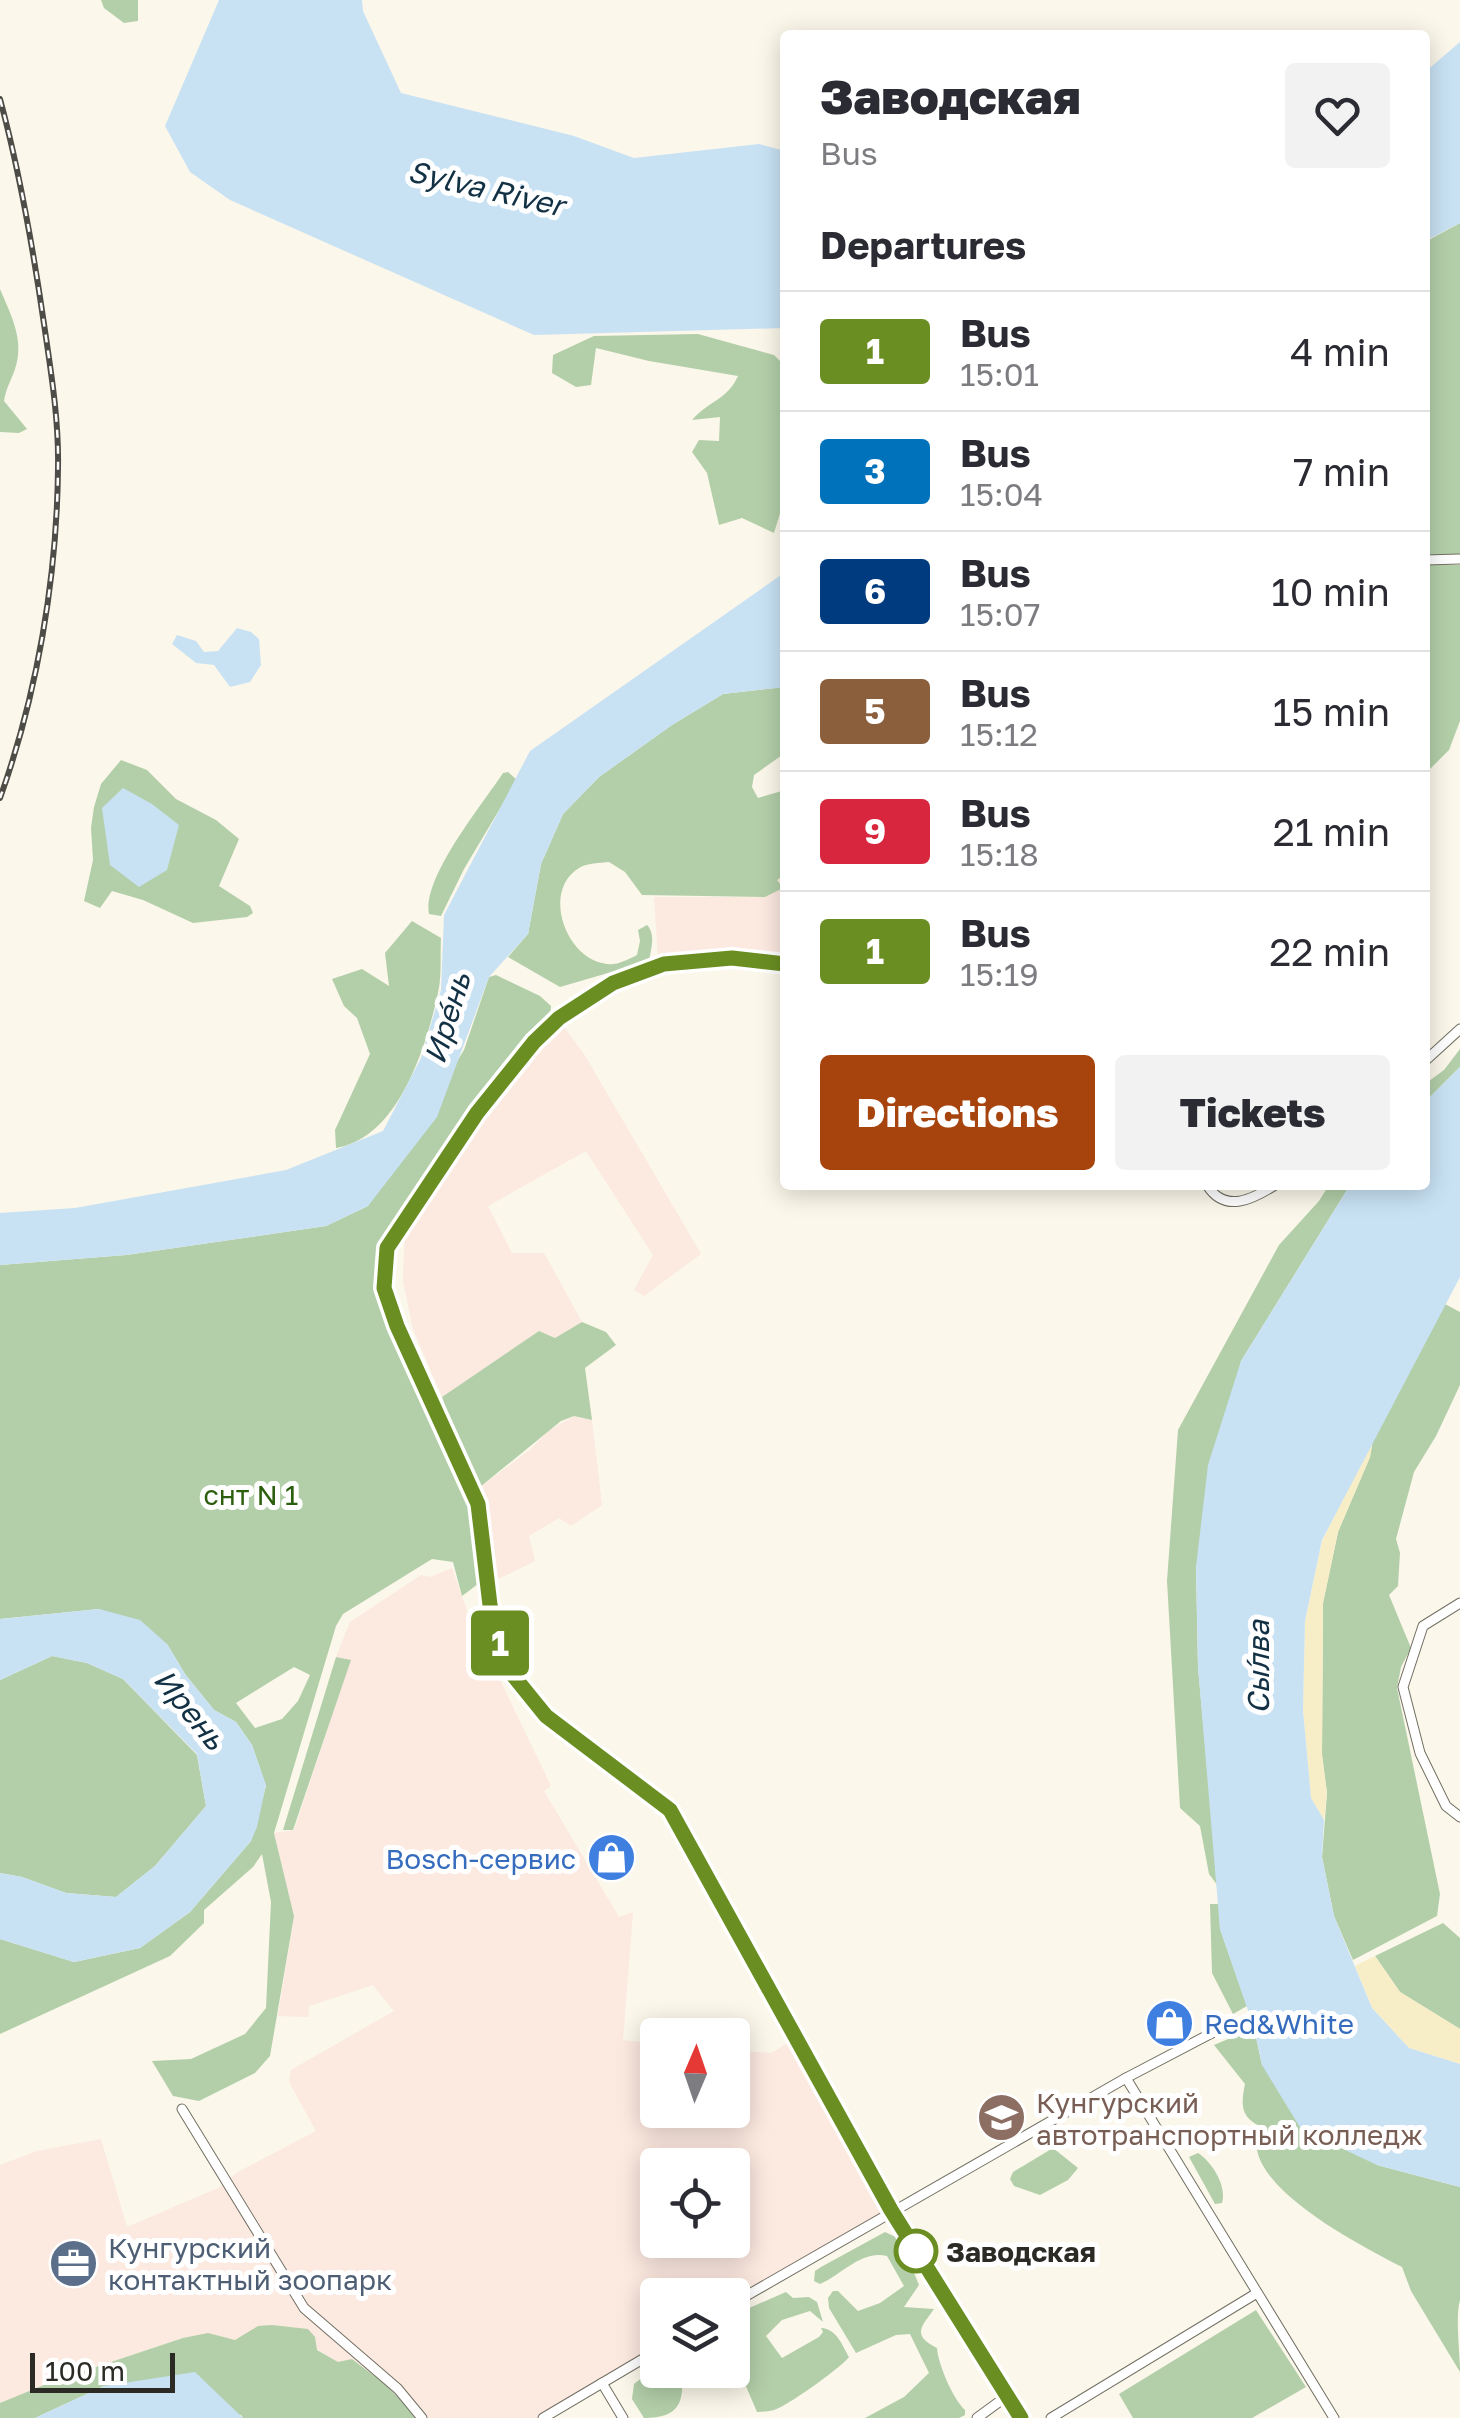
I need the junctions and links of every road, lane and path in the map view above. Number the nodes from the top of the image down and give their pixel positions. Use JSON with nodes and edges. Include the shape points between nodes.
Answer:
{"nodes":[{"id":1,"x":1460,"y":558,"type":"edge"},
{"id":2,"x":1430,"y":560,"type":"edge"},
{"id":3,"x":780,"y":963,"type":"edge"},
{"id":4,"x":1460,"y":1029,"type":"edge"},
{"id":5,"x":1430,"y":1056,"type":"edge"},
{"id":6,"x":1211,"y":1190,"type":"edge"},
{"id":7,"x":1267,"y":1190,"type":"edge"},
{"id":8,"x":1460,"y":1603,"type":"edge"},
{"id":9,"x":1460,"y":1817,"type":"edge"},
{"id":10,"x":1232,"y":2024,"type":"dead end"},
{"id":11,"x":1126,"y":2078,"type":"junction"},
{"id":12,"x":182,"y":2109,"type":"dead end"},
{"id":13,"x":891,"y":2210,"type":"junction"},
{"id":14,"x":1257,"y":2292,"type":"junction"},
{"id":15,"x":750,"y":2293,"type":"edge"},
{"id":16,"x":640,"y":2361,"type":"edge"},
{"id":17,"x":602,"y":2383,"type":"junction"},
{"id":18,"x":1007,"y":2396,"type":"junction"},
{"id":19,"x":422,"y":2418,"type":"edge"},
{"id":20,"x":543,"y":2418,"type":"edge"},
{"id":21,"x":623,"y":2418,"type":"edge"},
{"id":22,"x":977,"y":2418,"type":"edge"},
{"id":23,"x":1020,"y":2418,"type":"edge"},
{"id":24,"x":1051,"y":2418,"type":"edge"},
{"id":25,"x":1334,"y":2418,"type":"edge"}],
"edges":[{"from":1,"to":2,"type":"street"},
{"from":3,"to":13,"type":"street","via":[[732,958],[664,964],[613,983],[559,1018],[477,1113],[387,1248],[384,1288],[478,1504],[490,1605],[507,1668],[546,1716],[670,1810]]},
{"from":4,"to":5,"type":"street"},
{"from":6,"to":7,"type":"street","via":[[1238,1202]]},
{"from":8,"to":9,"type":"street","via":[[1423,1626],[1403,1687],[1420,1753],[1446,1806]]},
{"from":10,"to":11,"type":"street"},
{"from":11,"to":13,"type":"street"},
{"from":11,"to":14,"type":"street"},
{"from":12,"to":19,"type":"street","via":[[304,2308]]},
{"from":13,"to":15,"type":"street"},
{"from":13,"to":18,"type":"street"},
{"from":14,"to":24,"type":"street"},
{"from":14,"to":25,"type":"street"},
{"from":16,"to":17,"type":"street"},
{"from":17,"to":20,"type":"street"},
{"from":17,"to":21,"type":"street"},
{"from":18,"to":22,"type":"street"},
{"from":18,"to":23,"type":"street"}]}
